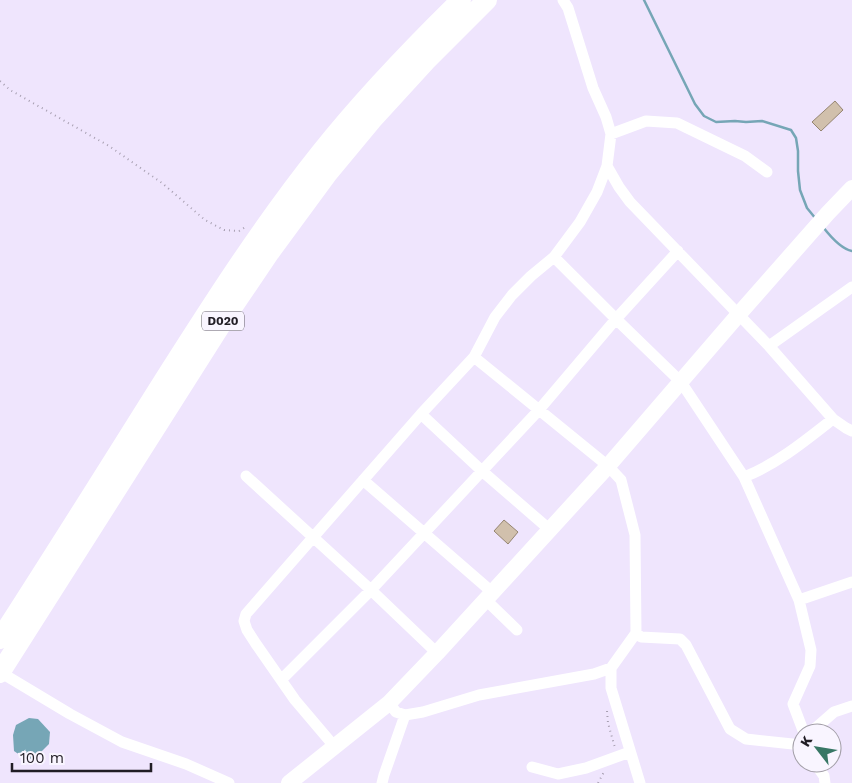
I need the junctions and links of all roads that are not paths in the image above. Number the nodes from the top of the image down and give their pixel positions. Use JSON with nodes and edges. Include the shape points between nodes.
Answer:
{"nodes":[{"id":1,"x":461,"y":0,"type":"edge"},
{"id":2,"x":487,"y":0,"type":"edge"},
{"id":3,"x":563,"y":0,"type":"edge"},
{"id":4,"x":611,"y":134,"type":"junction"},
{"id":5,"x":607,"y":166,"type":"junction"},
{"id":6,"x":767,"y":172,"type":"dead end"},
{"id":7,"x":852,"y":188,"type":"edge"},
{"id":8,"x":678,"y":251,"type":"junction"},
{"id":9,"x":554,"y":257,"type":"junction"},
{"id":10,"x":852,"y":287,"type":"edge"},
{"id":11,"x":739,"y":314,"type":"junction"},
{"id":12,"x":616,"y":319,"type":"junction"},
{"id":13,"x":769,"y":346,"type":"junction"},
{"id":14,"x":474,"y":357,"type":"junction"},
{"id":15,"x":681,"y":382,"type":"junction"},
{"id":16,"x":538,"y":411,"type":"junction"},
{"id":17,"x":421,"y":414,"type":"junction"},
{"id":18,"x":833,"y":419,"type":"junction"},
{"id":19,"x":852,"y":431,"type":"edge"},
{"id":20,"x":608,"y":466,"type":"junction"},
{"id":21,"x":482,"y":471,"type":"junction"},
{"id":22,"x":246,"y":476,"type":"dead end"},
{"id":23,"x":744,"y":477,"type":"junction"},
{"id":24,"x":363,"y":480,"type":"junction"},
{"id":25,"x":550,"y":529,"type":"junction"},
{"id":26,"x":424,"y":533,"type":"junction"},
{"id":27,"x":313,"y":537,"type":"junction"},
{"id":28,"x":852,"y":582,"type":"edge"},
{"id":29,"x":371,"y":590,"type":"junction"},
{"id":30,"x":488,"y":596,"type":"junction"},
{"id":31,"x":799,"y":600,"type":"junction"},
{"id":32,"x":517,"y":630,"type":"dead end"},
{"id":33,"x":636,"y":632,"type":"junction"},
{"id":34,"x":0,"y":639,"type":"edge"},
{"id":35,"x":436,"y":653,"type":"junction"},
{"id":36,"x":612,"y":668,"type":"junction"},
{"id":37,"x":0,"y":672,"type":"edge"},
{"id":38,"x":281,"y":680,"type":"junction"},
{"id":39,"x":389,"y":703,"type":"junction"},
{"id":40,"x":852,"y":706,"type":"edge"},
{"id":41,"x":405,"y":715,"type":"junction"},
{"id":42,"x":800,"y":723,"type":"edge"},
{"id":43,"x":821,"y":723,"type":"edge"},
{"id":44,"x":792,"y":743,"type":"edge"},
{"id":45,"x":334,"y":746,"type":"junction"},
{"id":46,"x":630,"y":752,"type":"junction"},
{"id":47,"x":532,"y":767,"type":"dead end"},
{"id":48,"x":229,"y":783,"type":"edge"},
{"id":49,"x":289,"y":783,"type":"edge"},
{"id":50,"x":382,"y":783,"type":"edge"},
{"id":51,"x":640,"y":783,"type":"edge"}],
"edges":[{"from":1,"to":34,"type":"highway","number":"D020","via":[[352,116],[268,222],[220,292]]},
{"from":2,"to":37,"type":"highway","number":"D020","via":[[372,120],[270,252]]},
{"from":3,"to":4,"type":"street"},
{"from":4,"to":5,"type":"street"},
{"from":4,"to":6,"type":"street","via":[[646,121],[677,124],[745,156]]},
{"from":5,"to":8,"type":"street","via":[[630,202]]},
{"from":5,"to":9,"type":"street","via":[[580,222]]},
{"from":7,"to":11,"type":"street"},
{"from":8,"to":11,"type":"street"},
{"from":8,"to":12,"type":"street"},
{"from":9,"to":12,"type":"street"},
{"from":9,"to":14,"type":"street","via":[[512,295],[495,317]]},
{"from":10,"to":13,"type":"street"},
{"from":11,"to":13,"type":"street"},
{"from":11,"to":15,"type":"street"},
{"from":12,"to":15,"type":"street"},
{"from":12,"to":16,"type":"street"},
{"from":13,"to":18,"type":"street"},
{"from":14,"to":16,"type":"street"},
{"from":14,"to":17,"type":"street"},
{"from":15,"to":20,"type":"street"},
{"from":15,"to":23,"type":"street"},
{"from":16,"to":20,"type":"street"},
{"from":16,"to":21,"type":"street"},
{"from":17,"to":21,"type":"street"},
{"from":17,"to":24,"type":"street"},
{"from":18,"to":19,"type":"street"},
{"from":18,"to":23,"type":"street","via":[[800,445]]},
{"from":20,"to":25,"type":"street"},
{"from":20,"to":33,"type":"street","via":[[621,480],[635,535]]},
{"from":21,"to":25,"type":"street"},
{"from":21,"to":26,"type":"street"},
{"from":22,"to":27,"type":"street"},
{"from":23,"to":31,"type":"street"},
{"from":24,"to":26,"type":"street"},
{"from":24,"to":27,"type":"street"},
{"from":25,"to":30,"type":"street"},
{"from":26,"to":29,"type":"street"},
{"from":26,"to":30,"type":"street"},
{"from":27,"to":29,"type":"street"},
{"from":27,"to":38,"type":"street","via":[[246,614],[244,621]]},
{"from":28,"to":31,"type":"street"},
{"from":29,"to":35,"type":"street"},
{"from":29,"to":38,"type":"street"},
{"from":30,"to":32,"type":"street"},
{"from":30,"to":35,"type":"street"},
{"from":31,"to":42,"type":"street","via":[[811,650],[810,666],[793,704]]},
{"from":33,"to":36,"type":"street"},
{"from":33,"to":44,"type":"street","via":[[641,638],[680,639],[686,645],[730,730],[746,739]]},
{"from":35,"to":39,"type":"street"},
{"from":36,"to":41,"type":"street","via":[[479,695]]},
{"from":36,"to":46,"type":"street","via":[[611,688]]},
{"from":37,"to":48,"type":"street","via":[[122,742]]},
{"from":38,"to":45,"type":"street"},
{"from":39,"to":41,"type":"street","via":[[396,712]]},
{"from":39,"to":45,"type":"street"},
{"from":40,"to":43,"type":"street","via":[[834,712]]},
{"from":41,"to":50,"type":"street"},
{"from":45,"to":49,"type":"street"},
{"from":46,"to":47,"type":"street","via":[[558,774]]},
{"from":46,"to":51,"type":"street"}]}
